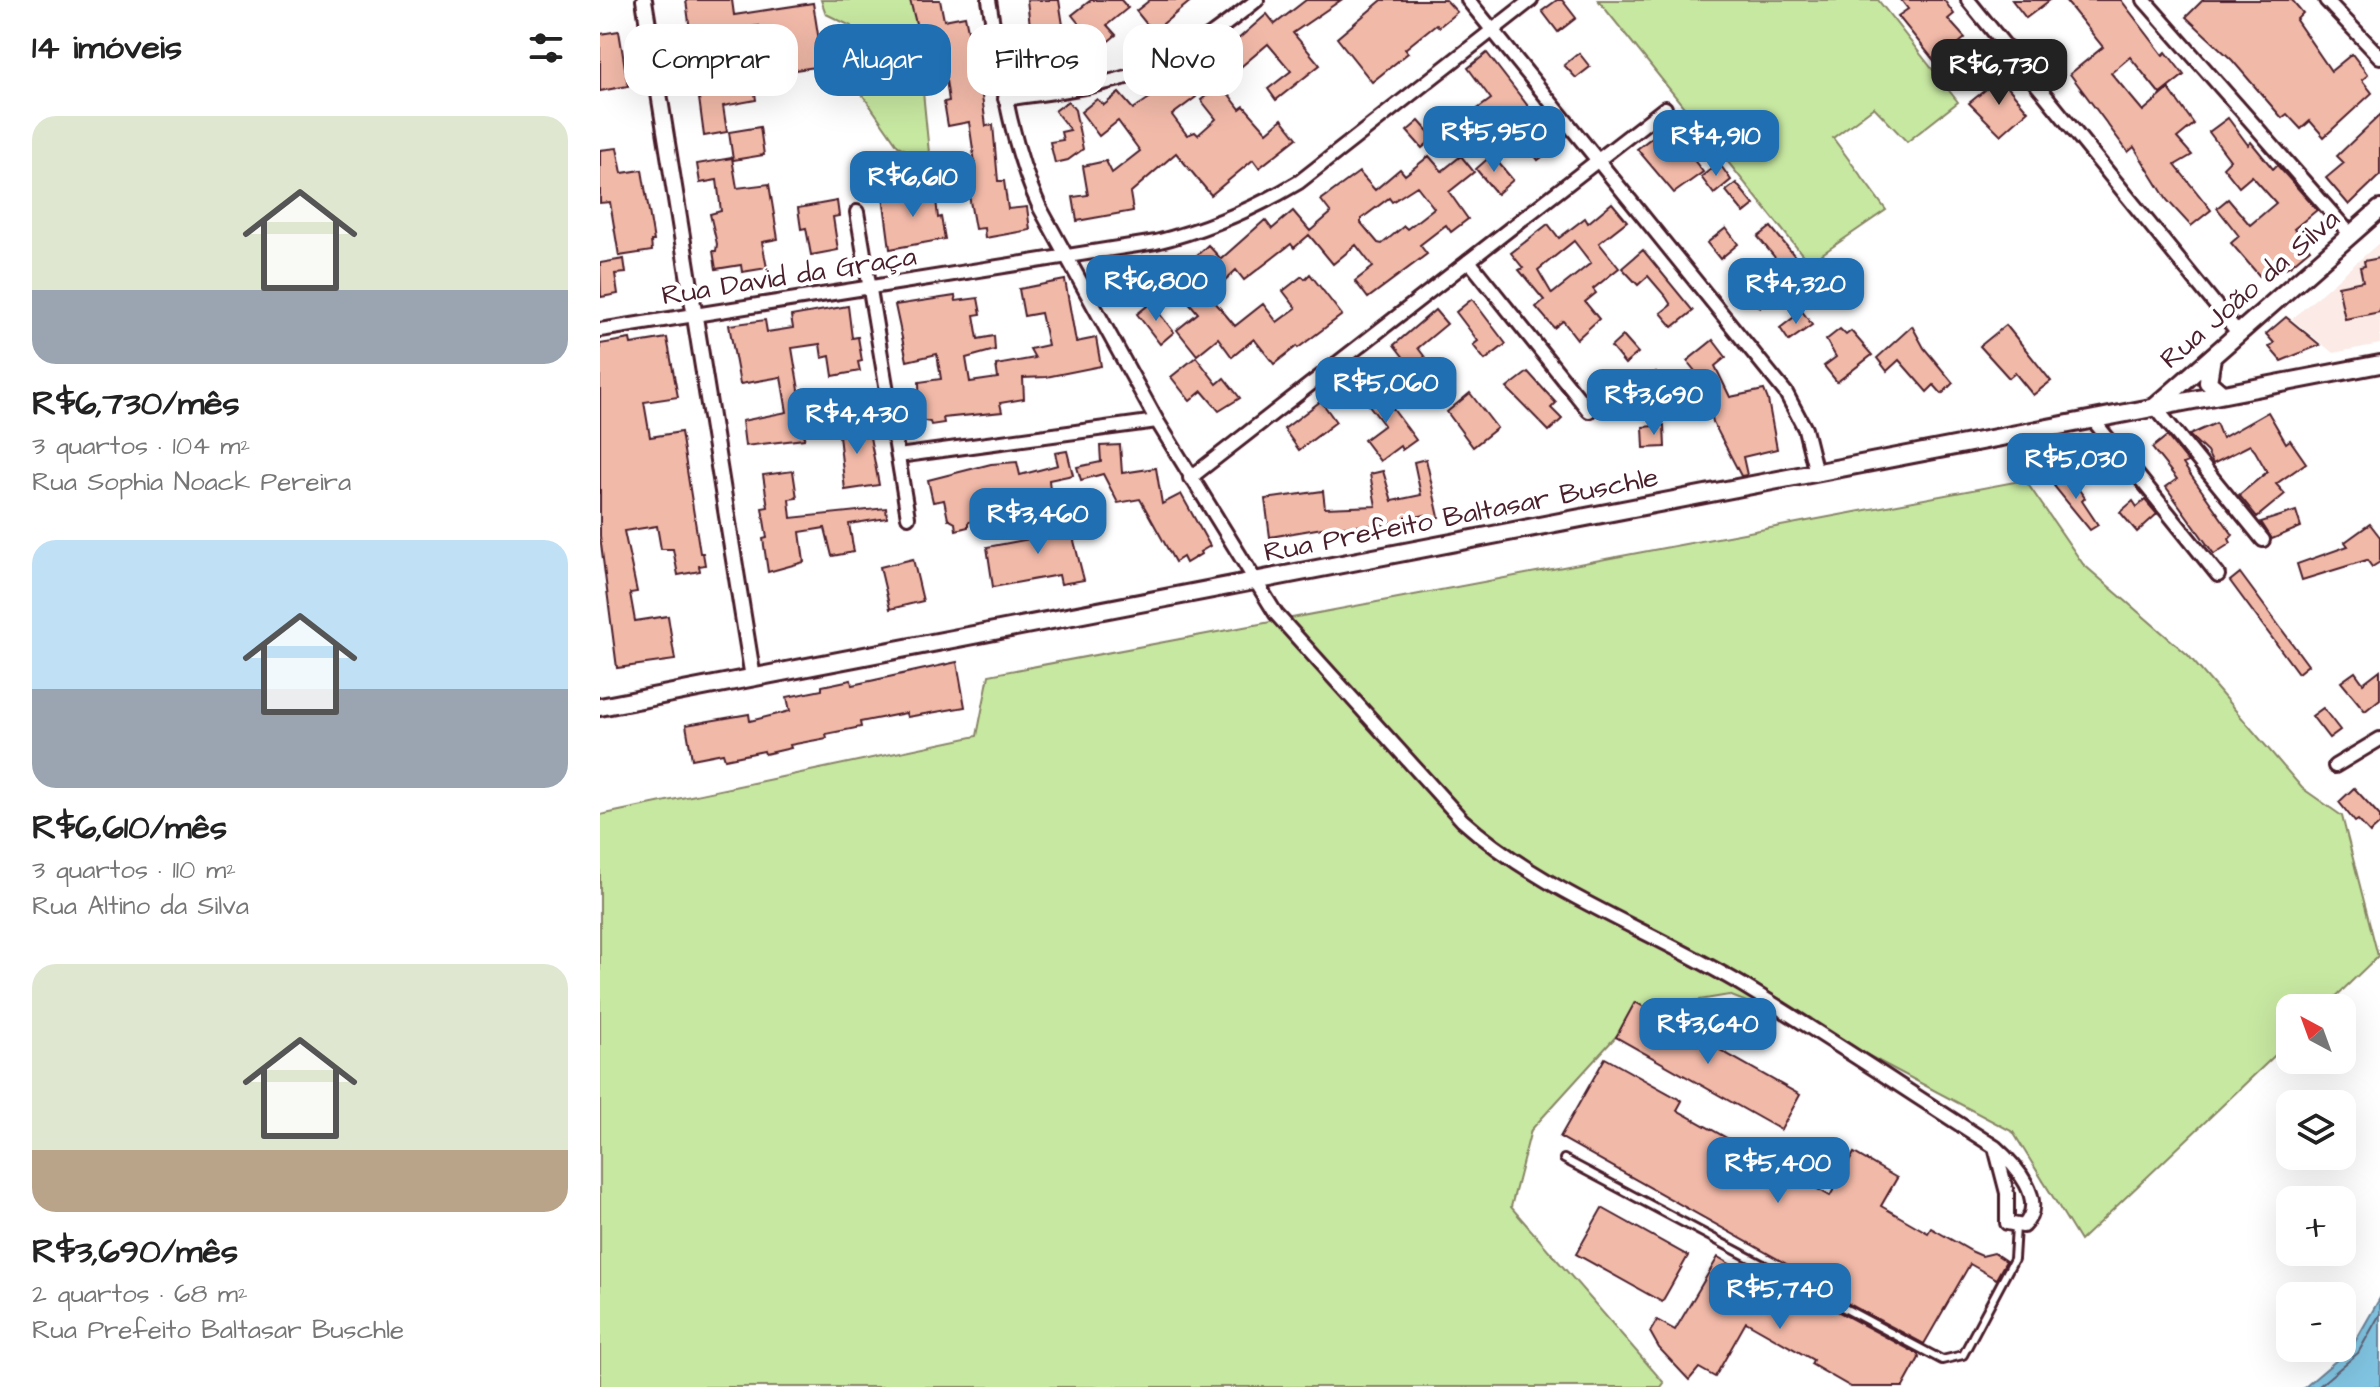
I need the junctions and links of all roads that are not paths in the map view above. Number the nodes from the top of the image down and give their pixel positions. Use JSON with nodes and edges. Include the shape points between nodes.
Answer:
{"nodes":[{"id":1,"x":644,"y":0,"type":"edge"},
{"id":2,"x":989,"y":0,"type":"edge"},
{"id":3,"x":1257,"y":0,"type":"edge"},
{"id":4,"x":1468,"y":0,"type":"edge"},
{"id":5,"x":1531,"y":0,"type":"edge"},
{"id":6,"x":1968,"y":0,"type":"edge"},
{"id":7,"x":2144,"y":0,"type":"edge"},
{"id":8,"x":2326,"y":0,"type":"edge"},
{"id":9,"x":1493,"y":30,"type":"junction"},
{"id":10,"x":2380,"y":57,"type":"edge"},
{"id":11,"x":1005,"y":99,"type":"junction"},
{"id":12,"x":1665,"y":108,"type":"dead end"},
{"id":13,"x":1598,"y":161,"type":"junction"},
{"id":14,"x":2380,"y":209,"type":"edge"},
{"id":15,"x":857,"y":212,"type":"dead end"},
{"id":16,"x":2351,"y":235,"type":"junction"},
{"id":17,"x":1064,"y":257,"type":"junction"},
{"id":18,"x":1469,"y":261,"type":"junction"},
{"id":19,"x":870,"y":288,"type":"junction"},
{"id":20,"x":694,"y":315,"type":"junction"},
{"id":21,"x":600,"y":330,"type":"edge"},
{"id":22,"x":2239,"y":334,"type":"junction"},
{"id":23,"x":2212,"y":357,"type":"junction"},
{"id":24,"x":2380,"y":364,"type":"edge"},
{"id":25,"x":2222,"y":394,"type":"junction"},
{"id":26,"x":2155,"y":407,"type":"junction"},
{"id":27,"x":1589,"y":411,"type":"dead end"},
{"id":28,"x":2093,"y":420,"type":"junction"},
{"id":29,"x":1157,"y":421,"type":"junction"},
{"id":30,"x":898,"y":456,"type":"junction"},
{"id":31,"x":1816,"y":473,"type":"junction"},
{"id":32,"x":1190,"y":478,"type":"junction"},
{"id":33,"x":908,"y":517,"type":"dead end"},
{"id":34,"x":2263,"y":540,"type":"dead end"},
{"id":35,"x":2218,"y":575,"type":"dead end"},
{"id":36,"x":1254,"y":581,"type":"junction"},
{"id":37,"x":753,"y":678,"type":"junction"},
{"id":38,"x":600,"y":707,"type":"edge"},
{"id":39,"x":2380,"y":739,"type":"edge"},
{"id":40,"x":2335,"y":766,"type":"dead end"},
{"id":41,"x":1995,"y":1147,"type":"junction"},
{"id":42,"x":1564,"y":1159,"type":"dead end"},
{"id":43,"x":2007,"y":1196,"type":"junction"},
{"id":44,"x":2029,"y":1196,"type":"junction"},
{"id":45,"x":2016,"y":1226,"type":"junction"}],
"edges":[{"from":1,"to":20,"type":"street"},
{"from":2,"to":11,"type":"street"},
{"from":3,"to":11,"type":"street","via":[[1206,38],[1148,70]]},
{"from":4,"to":9,"type":"street"},
{"from":5,"to":9,"type":"street","name":"Rua David da Graça"},
{"from":6,"to":22,"type":"street"},
{"from":7,"to":16,"type":"street"},
{"from":8,"to":10,"type":"street"},
{"from":9,"to":13,"type":"street"},
{"from":9,"to":17,"type":"street","name":"Rua David da Graça","via":[[1332,158],[1270,200],[1182,236]]},
{"from":11,"to":17,"type":"street","via":[[1020,162]]},
{"from":12,"to":13,"type":"street"},
{"from":13,"to":18,"type":"street"},
{"from":13,"to":31,"type":"street","via":[[1792,402]]},
{"from":14,"to":16,"type":"main road","name":"Rua João da Silva"},
{"from":15,"to":19,"type":"street"},
{"from":16,"to":22,"type":"main road","name":"Rua João da Silva"},
{"from":17,"to":19,"type":"street","name":"Rua David da Graça"},
{"from":17,"to":29,"type":"street"},
{"from":18,"to":27,"type":"street"},
{"from":18,"to":32,"type":"street"},
{"from":19,"to":20,"type":"street","name":"Rua David da Graça"},
{"from":19,"to":30,"type":"street"},
{"from":20,"to":21,"type":"street","name":"Rua David da Graça"},
{"from":20,"to":37,"type":"street"},
{"from":22,"to":23,"type":"main road","name":"Rua João da Silva"},
{"from":23,"to":25,"type":"main road","via":[[2208,382]]},
{"from":23,"to":26,"type":"main road","name":"Rua João da Silva"},
{"from":24,"to":25,"type":"main road","name":"Rua Prefeito Baltasar Buschle"},
{"from":25,"to":26,"type":"main road","name":"Rua Prefeito Baltasar Buschle"},
{"from":26,"to":28,"type":"main road","name":"Rua Prefeito Baltasar Buschle"},
{"from":26,"to":34,"type":"street"},
{"from":28,"to":31,"type":"main road","name":"Rua Prefeito Baltasar Buschle"},
{"from":28,"to":35,"type":"street"},
{"from":29,"to":30,"type":"street"},
{"from":29,"to":32,"type":"street"},
{"from":30,"to":33,"type":"street"},
{"from":31,"to":36,"type":"main road","name":"Rua Prefeito Baltasar Buschle"},
{"from":32,"to":36,"type":"street"},
{"from":36,"to":37,"type":"main road","name":"Rua Prefeito Baltasar Buschle"},
{"from":36,"to":41,"type":"street","via":[[1294,637],[1483,839],[1528,869],[1744,986]]},
{"from":37,"to":38,"type":"main road","name":"Rua Prefeito Baltasar Buschle"},
{"from":39,"to":40,"type":"street"},
{"from":41,"to":43,"type":"street"},
{"from":41,"to":44,"type":"street","via":[[2027,1181]]},
{"from":42,"to":45,"type":"lane","via":[[1942,1360],[1963,1355],[2014,1259]]},
{"from":43,"to":44,"type":"street"},
{"from":43,"to":45,"type":"street","via":[[2007,1223]]},
{"from":44,"to":45,"type":"street","via":[[2029,1220]]}]}
